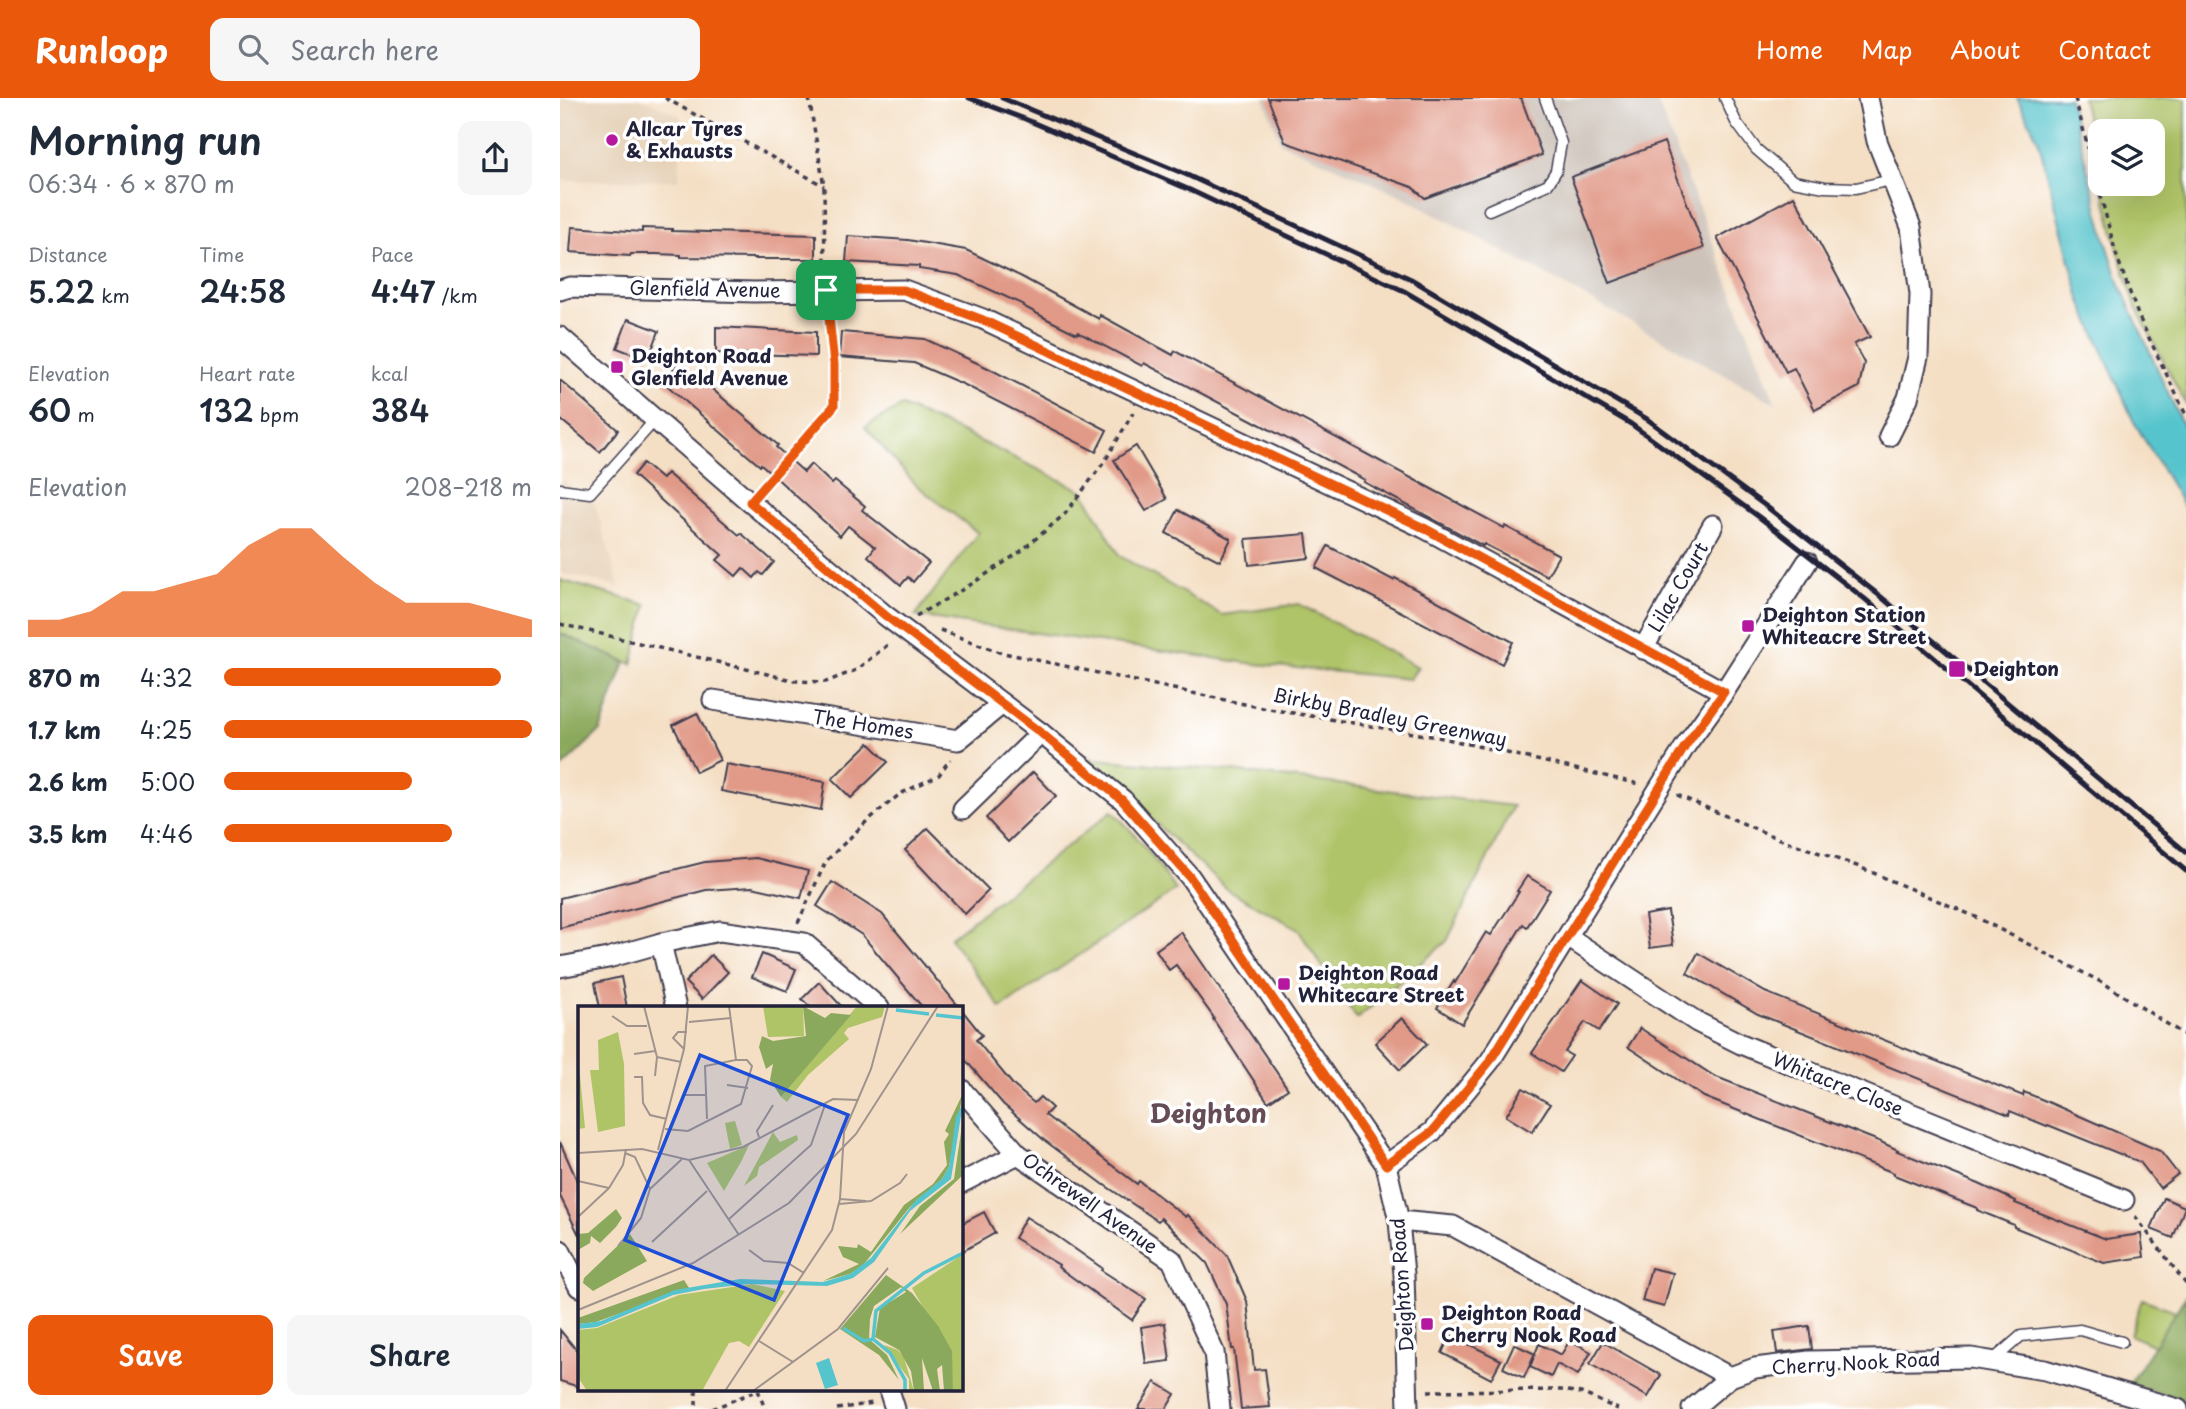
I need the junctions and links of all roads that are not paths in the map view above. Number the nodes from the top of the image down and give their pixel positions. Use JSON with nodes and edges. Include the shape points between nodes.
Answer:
{"nodes":[{"id":1,"x":1545,"y":98,"type":"edge"},
{"id":2,"x":1725,"y":98,"type":"edge"},
{"id":3,"x":1868,"y":98,"type":"edge"},
{"id":4,"x":1891,"y":180,"type":"junction"},
{"id":5,"x":1489,"y":210,"type":"dead end"},
{"id":6,"x":560,"y":290,"type":"edge"},
{"id":7,"x":560,"y":337,"type":"edge"},
{"id":8,"x":655,"y":420,"type":"junction"},
{"id":9,"x":1889,"y":436,"type":"dead end"},
{"id":10,"x":560,"y":489,"type":"edge"},
{"id":11,"x":1713,"y":525,"type":"dead end"},
{"id":12,"x":1807,"y":562,"type":"dead end"},
{"id":13,"x":1643,"y":649,"type":"junction"},
{"id":14,"x":1724,"y":692,"type":"junction"},
{"id":15,"x":713,"y":700,"type":"dead end"},
{"id":16,"x":1002,"y":704,"type":"junction"},
{"id":17,"x":1041,"y":733,"type":"junction"},
{"id":18,"x":963,"y":809,"type":"dead end"},
{"id":19,"x":1567,"y":937,"type":"junction"},
{"id":20,"x":661,"y":943,"type":"junction"},
{"id":21,"x":560,"y":967,"type":"edge"},
{"id":22,"x":676,"y":1006,"type":"edge"},
{"id":23,"x":877,"y":1006,"type":"edge"},
{"id":24,"x":962,"y":1090,"type":"edge"},
{"id":25,"x":1018,"y":1154,"type":"junction"},
{"id":26,"x":1386,"y":1165,"type":"junction"},
{"id":27,"x":962,"y":1182,"type":"edge"},
{"id":28,"x":2124,"y":1200,"type":"road end"},
{"id":29,"x":1399,"y":1221,"type":"junction"},
{"id":30,"x":560,"y":1250,"type":"edge"},
{"id":31,"x":578,"y":1285,"type":"edge"},
{"id":32,"x":2122,"y":1342,"type":"dead end"},
{"id":33,"x":1992,"y":1362,"type":"junction"},
{"id":34,"x":1730,"y":1377,"type":"junction"},
{"id":35,"x":1408,"y":1400,"type":"edge"},
{"id":36,"x":1220,"y":1409,"type":"edge"},
{"id":37,"x":1692,"y":1409,"type":"edge"},
{"id":38,"x":2178,"y":1409,"type":"edge"}],
"edges":[{"from":1,"to":5,"type":"lane","via":[[1561,143],[1556,171],[1548,184]]},
{"from":2,"to":4,"type":"lane","via":[[1756,149],[1793,181],[1856,188]]},
{"from":3,"to":4,"type":"street"},
{"from":4,"to":9,"type":"street","via":[[1910,227],[1920,294],[1918,357],[1908,398]]},
{"from":6,"to":13,"type":"street","name":"Glenfield Avenue","via":[[904,290],[983,320],[1424,528]]},
{"from":7,"to":8,"type":"street","name":"Deighton Road"},
{"from":8,"to":10,"type":"lane","via":[[590,493]]},
{"from":8,"to":16,"type":"street","name":"Deighton Road","via":[[886,616]]},
{"from":11,"to":13,"type":"street","name":"Lilac Court"},
{"from":12,"to":14,"type":"street"},
{"from":13,"to":14,"type":"street","name":"Glenfield Avenue"},
{"from":14,"to":19,"type":"street"},
{"from":15,"to":16,"type":"street","name":"The Homes","via":[[958,740]]},
{"from":16,"to":17,"type":"street","name":"Deighton Road"},
{"from":17,"to":18,"type":"street"},
{"from":17,"to":26,"type":"street","name":"Deighton Road","via":[[1122,800],[1190,877]]},
{"from":19,"to":26,"type":"street","via":[[1490,1061],[1432,1132]]},
{"from":19,"to":28,"type":"street","name":"Whitacre Close","via":[[1697,1022],[1741,1044]]},
{"from":20,"to":21,"type":"street"},
{"from":20,"to":22,"type":"street"},
{"from":20,"to":23,"type":"street","via":[[720,931],[804,943]]},
{"from":24,"to":25,"type":"street","name":"Ochrewell Avenue"},
{"from":25,"to":27,"type":"street"},
{"from":25,"to":36,"type":"street","name":"Ochrewell Avenue","via":[[1172,1260],[1214,1352]]},
{"from":26,"to":29,"type":"street","name":"Deighton Road"},
{"from":29,"to":34,"type":"street","via":[[1454,1226]]},
{"from":29,"to":35,"type":"street","name":"Deighton Road"},
{"from":30,"to":31,"type":"street"},
{"from":32,"to":33,"type":"lane","via":[[2080,1330],[2021,1336]]},
{"from":33,"to":34,"type":"street","name":"Cherry Nook Road","via":[[1971,1358],[1810,1361],[1755,1368]]},
{"from":33,"to":38,"type":"street","name":"Cherry Nook Road","via":[[2045,1370]]},
{"from":34,"to":37,"type":"street"}]}
